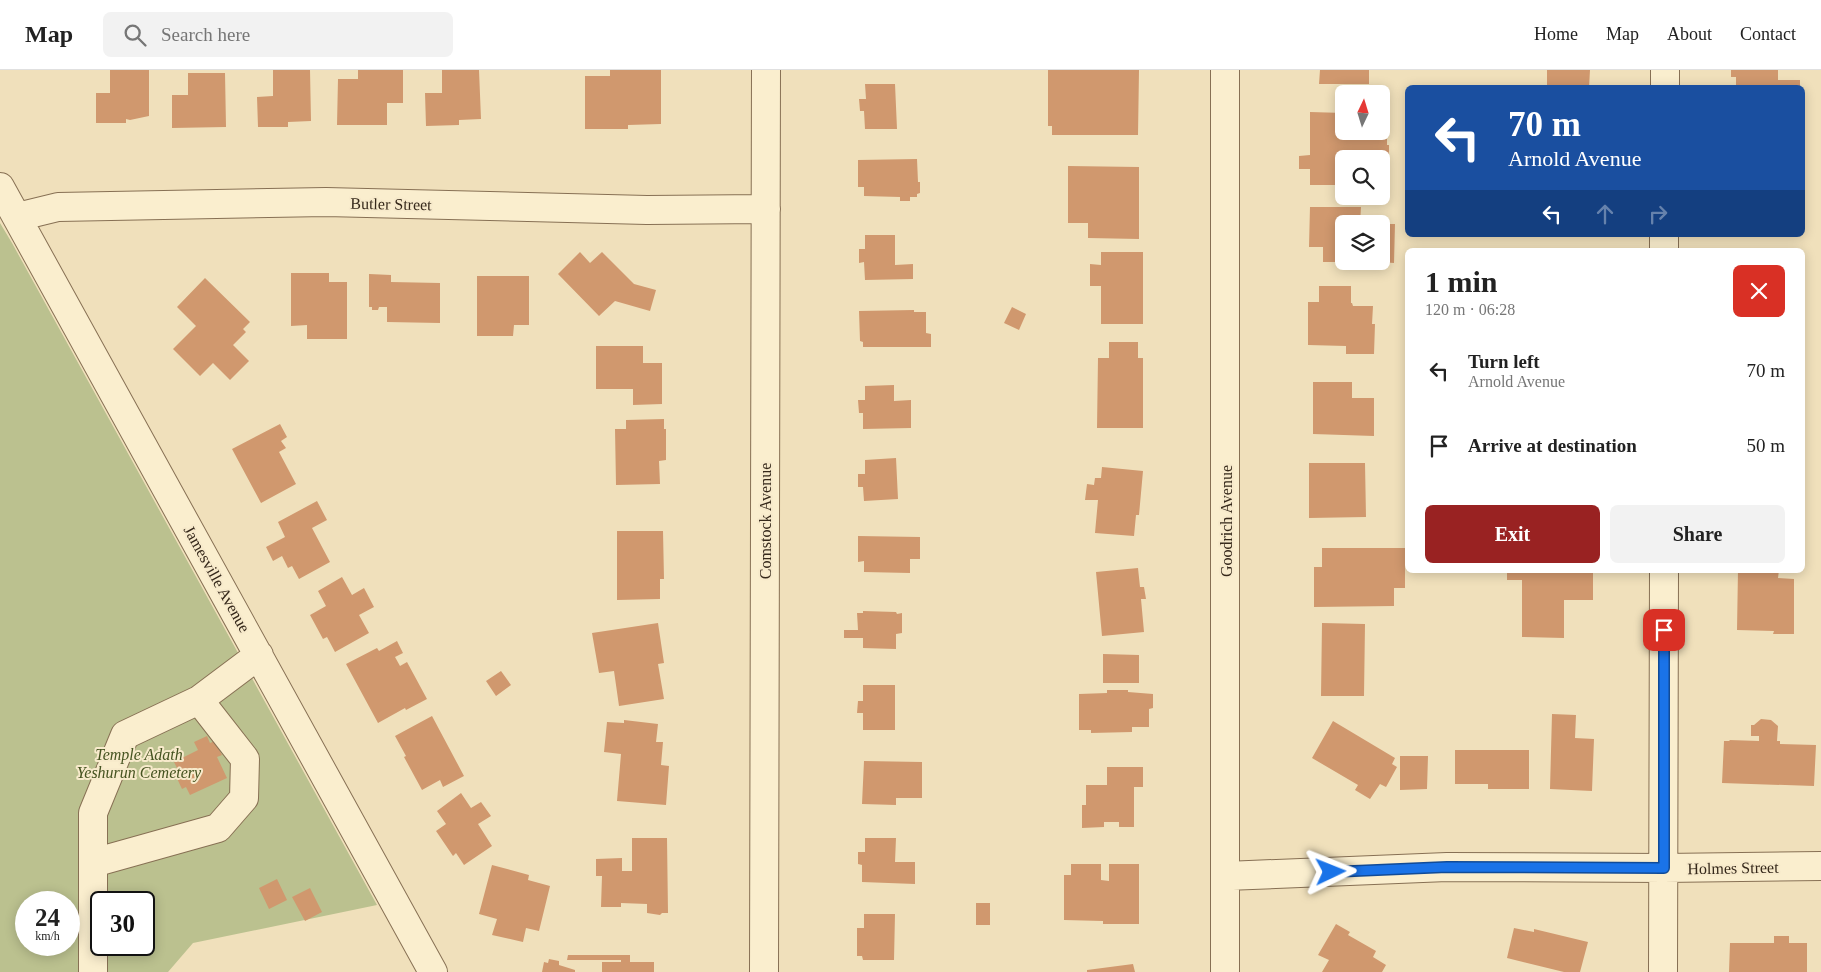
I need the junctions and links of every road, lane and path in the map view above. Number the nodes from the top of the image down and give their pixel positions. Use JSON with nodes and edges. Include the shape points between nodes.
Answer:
{"nodes":[{"id":1,"x":766,"y":70,"type":"edge"},
{"id":2,"x":1225,"y":70,"type":"edge"},
{"id":3,"x":1665,"y":70,"type":"edge"},
{"id":4,"x":1665,"y":85,"type":"edge"},
{"id":5,"x":0,"y":187,"type":"edge"},
{"id":6,"x":766,"y":209,"type":"junction"},
{"id":7,"x":17,"y":217,"type":"junction"},
{"id":8,"x":1664,"y":573,"type":"edge"},
{"id":9,"x":259,"y":655,"type":"junction"},
{"id":10,"x":200,"y":700,"type":"junction"},
{"id":11,"x":93,"y":863,"type":"junction"},
{"id":12,"x":1821,"y":866,"type":"edge"},
{"id":13,"x":1664,"y":868,"type":"junction"},
{"id":14,"x":1226,"y":876,"type":"junction"},
{"id":15,"x":93,"y":972,"type":"edge"},
{"id":16,"x":433,"y":972,"type":"edge"},
{"id":17,"x":764,"y":972,"type":"edge"},
{"id":18,"x":1225,"y":972,"type":"edge"},
{"id":19,"x":1663,"y":972,"type":"edge"}],
"edges":[{"from":1,"to":6,"type":"street","name":"Comstock Avenue"},
{"from":2,"to":14,"type":"street","name":"Goodrich Avenue"},
{"from":3,"to":4,"type":"street"},
{"from":5,"to":7,"type":"street","name":"Jamesville Avenue"},
{"from":6,"to":7,"type":"street","name":"Butler Street","via":[[637,210],[326,202],[58,206]]},
{"from":6,"to":17,"type":"street","name":"Comstock Avenue"},
{"from":7,"to":9,"type":"street","name":"Jamesville Avenue"},
{"from":8,"to":13,"type":"street"},
{"from":9,"to":10,"type":"street"},
{"from":9,"to":16,"type":"street","name":"Jamesville Avenue"},
{"from":10,"to":11,"type":"street","via":[[125,735],[93,813]]},
{"from":10,"to":11,"type":"street","via":[[245,759],[244,798],[218,828]]},
{"from":11,"to":15,"type":"street"},
{"from":12,"to":13,"type":"street","name":"Holmes Street"},
{"from":13,"to":14,"type":"street","name":"Holmes Street","via":[[1447,867]]},
{"from":13,"to":19,"type":"street"},
{"from":14,"to":18,"type":"street","name":"Goodrich Avenue"}]}
